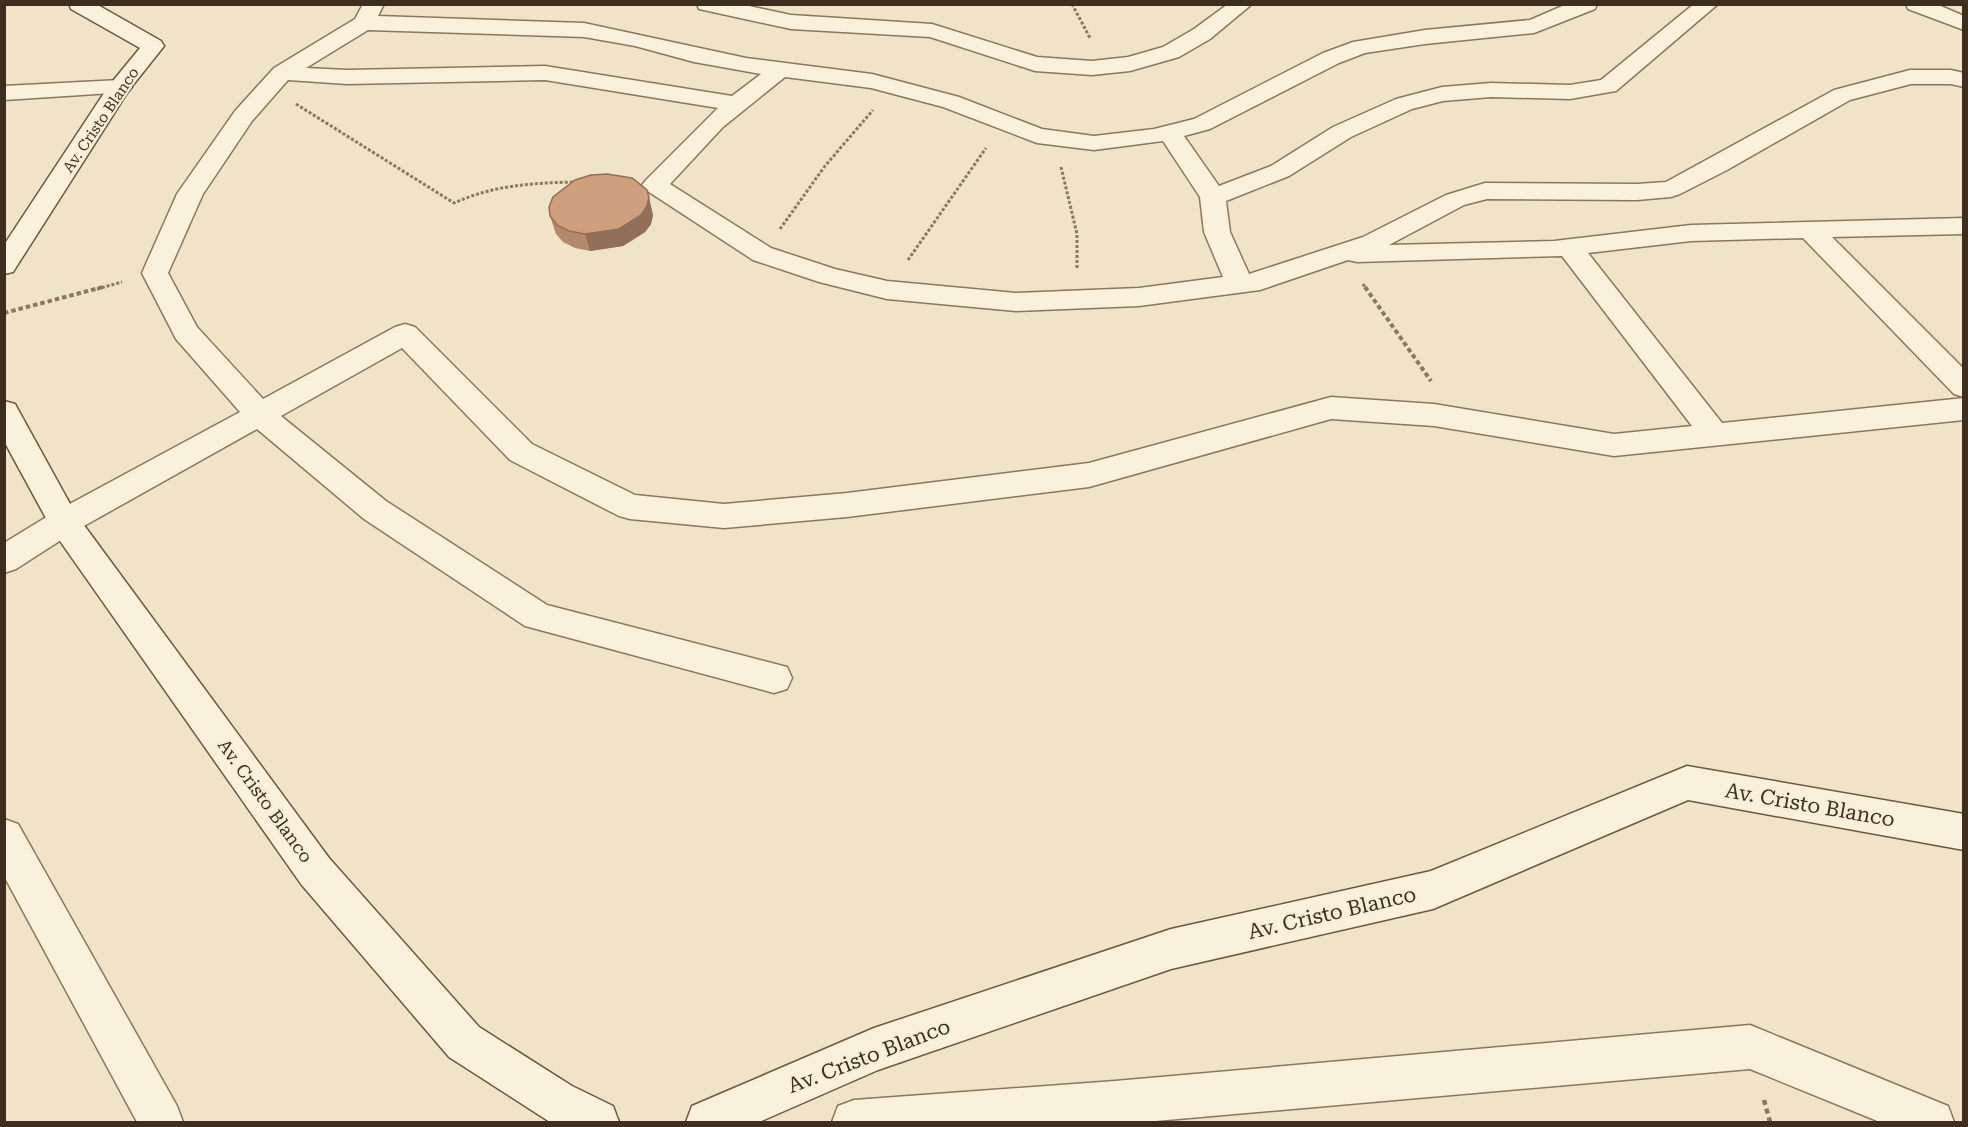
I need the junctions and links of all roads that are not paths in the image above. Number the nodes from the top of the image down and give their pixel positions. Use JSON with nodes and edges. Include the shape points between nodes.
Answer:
{"nodes":[{"id":1,"x":79,"y":4,"type":"edge"},
{"id":2,"x":707,"y":4,"type":"edge"},
{"id":3,"x":1242,"y":4,"type":"edge"},
{"id":4,"x":1587,"y":4,"type":"edge"},
{"id":5,"x":1708,"y":4,"type":"edge"},
{"id":6,"x":1916,"y":4,"type":"edge"},
{"id":7,"x":369,"y":14,"type":"edge"},
{"id":8,"x":1964,"y":24,"type":"edge"},
{"id":9,"x":694,"y":55,"type":"junction"},
{"id":10,"x":778,"y":70,"type":"junction"},
{"id":11,"x":276,"y":80,"type":"junction"},
{"id":12,"x":1964,"y":80,"type":"edge"},
{"id":13,"x":120,"y":87,"type":"junction"},
{"id":14,"x":660,"y":92,"type":"junction"},
{"id":15,"x":4,"y":93,"type":"edge"},
{"id":16,"x":737,"y":104,"type":"junction"},
{"id":17,"x":1169,"y":132,"type":"junction"},
{"id":18,"x":1213,"y":197,"type":"junction"},
{"id":19,"x":1964,"y":226,"type":"edge"},
{"id":20,"x":1809,"y":229,"type":"junction"},
{"id":21,"x":1569,"y":247,"type":"junction"},
{"id":22,"x":1342,"y":254,"type":"junction"},
{"id":23,"x":4,"y":266,"type":"edge"},
{"id":24,"x":1240,"y":284,"type":"junction"},
{"id":25,"x":1964,"y":387,"type":"edge"},
{"id":26,"x":1964,"y":409,"type":"edge"},
{"id":27,"x":4,"y":412,"type":"edge"},
{"id":28,"x":259,"y":414,"type":"junction"},
{"id":29,"x":1715,"y":435,"type":"junction"},
{"id":30,"x":64,"y":522,"type":"junction"},
{"id":31,"x":4,"y":560,"type":"edge"},
{"id":32,"x":774,"y":678,"type":"dead end"},
{"id":33,"x":1964,"y":832,"type":"edge"},
{"id":34,"x":4,"y":837,"type":"edge"},
{"id":35,"x":161,"y":1122,"type":"edge"},
{"id":36,"x":597,"y":1122,"type":"edge"},
{"id":37,"x":708,"y":1122,"type":"edge"},
{"id":38,"x":854,"y":1122,"type":"edge"},
{"id":39,"x":1932,"y":1122,"type":"edge"}],
"edges":[{"from":1,"to":13,"type":"street","name":"Av. Cristo Blanco","via":[[153,46]]},
{"from":2,"to":3,"type":"street","via":[[791,21],[932,30],[1035,64],[1092,68],[1130,64],[1171,52]]},
{"from":4,"to":17,"type":"street","via":[[1534,26],[1361,47],[1331,58],[1202,124]]},
{"from":5,"to":18,"type":"street","via":[[1608,86],[1570,92],[1491,90],[1442,94],[1404,104],[1342,132],[1280,171]]},
{"from":6,"to":8,"type":"street"},
{"from":7,"to":9,"type":"street","via":[[422,23],[584,30]]},
{"from":7,"to":11,"type":"street"},
{"from":9,"to":10,"type":"street"},
{"from":9,"to":14,"type":"street"},
{"from":10,"to":16,"type":"street"},
{"from":10,"to":17,"type":"street","via":[[894,87],[951,102],[1037,136],[1094,143]]},
{"from":11,"to":14,"type":"street","via":[[545,73]]},
{"from":11,"to":28,"type":"street","via":[[243,116],[190,194],[155,273],[186,332]]},
{"from":12,"to":22,"type":"street","via":[[1910,77],[1842,95],[1671,189],[1485,191]]},
{"from":13,"to":15,"type":"street"},
{"from":13,"to":23,"type":"street","name":"Av. Cristo Blanco"},
{"from":14,"to":16,"type":"street"},
{"from":16,"to":24,"type":"street","via":[[655,185],[762,254],[887,290],[1016,302],[1140,297]]},
{"from":17,"to":18,"type":"street"},
{"from":18,"to":24,"type":"street","via":[[1217,232]]},
{"from":19,"to":20,"type":"street"},
{"from":20,"to":21,"type":"street","via":[[1691,233]]},
{"from":20,"to":25,"type":"street"},
{"from":21,"to":22,"type":"street"},
{"from":21,"to":29,"type":"street"},
{"from":22,"to":24,"type":"street"},
{"from":26,"to":29,"type":"street"},
{"from":27,"to":30,"type":"street","name":"Av. Cristo Blanco"},
{"from":28,"to":29,"type":"street","via":[[405,334],[521,452],[630,507],[724,516],[1089,475],[1331,408],[1434,414],[1614,445]]},
{"from":28,"to":30,"type":"street"},
{"from":28,"to":32,"type":"street","via":[[375,510],[537,616]]},
{"from":30,"to":31,"type":"street"},
{"from":30,"to":36,"type":"street","name":"Av. Cristo Blanco","via":[[315,871],[464,1042],[556,1102]]},
{"from":33,"to":37,"type":"street","name":"Av. Cristo Blanco","via":[[1687,783],[1433,890],[1171,949],[874,1050]]},
{"from":34,"to":35,"type":"street"},
{"from":38,"to":39,"type":"street","via":[[1750,1047]]}]}
